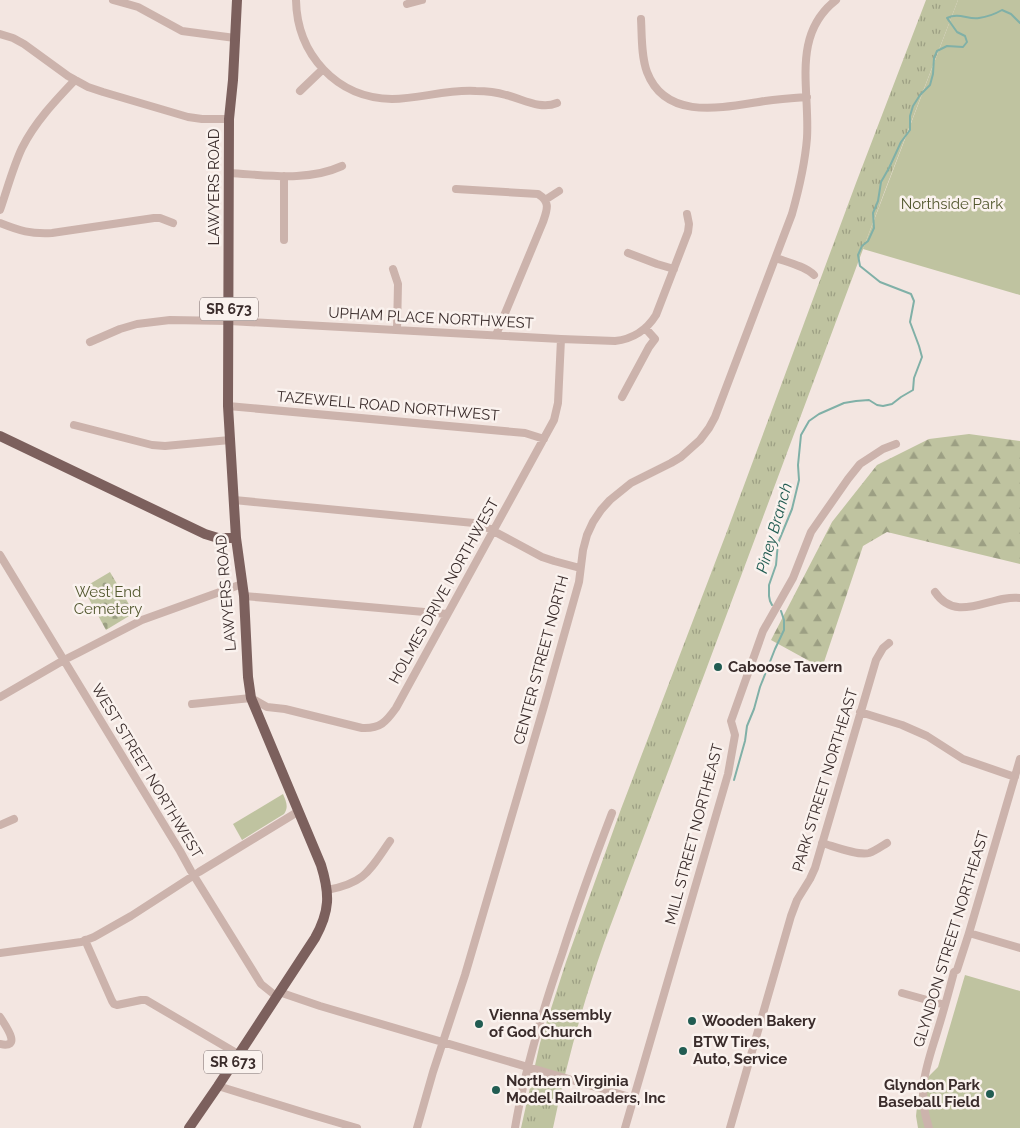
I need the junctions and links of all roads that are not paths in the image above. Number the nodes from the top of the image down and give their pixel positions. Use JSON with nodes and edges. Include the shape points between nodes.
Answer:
{"nodes":[{"id":1,"x":113,"y":0,"type":"edge"},
{"id":2,"x":237,"y":0,"type":"edge"},
{"id":3,"x":296,"y":0,"type":"edge"},
{"id":4,"x":422,"y":0,"type":"edge"},
{"id":5,"x":836,"y":0,"type":"edge"},
{"id":6,"x":407,"y":4,"type":"dead end"},
{"id":7,"x":641,"y":19,"type":"dead end"},
{"id":8,"x":0,"y":34,"type":"edge"},
{"id":9,"x":235,"y":38,"type":"junction"},
{"id":10,"x":323,"y":69,"type":"junction"},
{"id":11,"x":75,"y":80,"type":"junction"},
{"id":12,"x":300,"y":91,"type":"dead end"},
{"id":13,"x":807,"y":97,"type":"junction"},
{"id":14,"x":557,"y":103,"type":"dead end"},
{"id":15,"x":229,"y":119,"type":"junction"},
{"id":16,"x":342,"y":166,"type":"dead end"},
{"id":17,"x":229,"y":173,"type":"junction"},
{"id":18,"x":284,"y":176,"type":"junction"},
{"id":19,"x":456,"y":189,"type":"dead end"},
{"id":20,"x":559,"y":191,"type":"dead end"},
{"id":21,"x":545,"y":200,"type":"junction"},
{"id":22,"x":0,"y":210,"type":"edge"},
{"id":23,"x":687,"y":214,"type":"dead end"},
{"id":24,"x":0,"y":223,"type":"edge"},
{"id":25,"x":173,"y":223,"type":"dead end"},
{"id":26,"x":284,"y":240,"type":"dead end"},
{"id":27,"x":628,"y":253,"type":"dead end"},
{"id":28,"x":776,"y":258,"type":"junction"},
{"id":29,"x":392,"y":269,"type":"dead end"},
{"id":30,"x":674,"y":269,"type":"junction"},
{"id":31,"x":814,"y":275,"type":"dead end"},
{"id":32,"x":229,"y":321,"type":"junction"},
{"id":33,"x":646,"y":329,"type":"junction"},
{"id":34,"x":397,"y":330,"type":"junction"},
{"id":35,"x":496,"y":335,"type":"junction"},
{"id":36,"x":561,"y":339,"type":"junction"},
{"id":37,"x":90,"y":342,"type":"dead end"},
{"id":38,"x":622,"y":397,"type":"dead end"},
{"id":39,"x":228,"y":406,"type":"junction"},
{"id":40,"x":74,"y":425,"type":"dead end"},
{"id":41,"x":0,"y":436,"type":"edge"},
{"id":42,"x":544,"y":439,"type":"junction"},
{"id":43,"x":230,"y":440,"type":"junction"},
{"id":44,"x":896,"y":444,"type":"dead end"},
{"id":45,"x":234,"y":500,"type":"junction"},
{"id":46,"x":493,"y":531,"type":"junction"},
{"id":47,"x":236,"y":538,"type":"junction"},
{"id":48,"x":1,"y":558,"type":"edge"},
{"id":49,"x":580,"y":568,"type":"junction"},
{"id":50,"x":242,"y":584,"type":"junction"},
{"id":51,"x":935,"y":592,"type":"dead end"},
{"id":52,"x":244,"y":596,"type":"junction"},
{"id":53,"x":1020,"y":598,"type":"edge"},
{"id":54,"x":447,"y":614,"type":"junction"},
{"id":55,"x":889,"y":643,"type":"dead end"},
{"id":56,"x":64,"y":660,"type":"junction"},
{"id":57,"x":0,"y":697,"type":"edge"},
{"id":58,"x":250,"y":698,"type":"junction"},
{"id":59,"x":192,"y":704,"type":"dead end"},
{"id":60,"x":860,"y":712,"type":"junction"},
{"id":61,"x":1020,"y":759,"type":"edge"},
{"id":62,"x":1015,"y":777,"type":"junction"},
{"id":63,"x":298,"y":811,"type":"junction"},
{"id":64,"x":612,"y":813,"type":"dead end"},
{"id":65,"x":14,"y":819,"type":"dead end"},
{"id":66,"x":0,"y":825,"type":"edge"},
{"id":67,"x":390,"y":841,"type":"dead end"},
{"id":68,"x":822,"y":842,"type":"junction"},
{"id":69,"x":887,"y":843,"type":"dead end"},
{"id":70,"x":194,"y":876,"type":"junction"},
{"id":71,"x":327,"y":890,"type":"junction"},
{"id":72,"x":969,"y":933,"type":"junction"},
{"id":73,"x":85,"y":940,"type":"junction"},
{"id":74,"x":1020,"y":948,"type":"edge"},
{"id":75,"x":0,"y":953,"type":"edge"},
{"id":76,"x":902,"y":992,"type":"dead end"},
{"id":77,"x":278,"y":994,"type":"junction"},
{"id":78,"x":945,"y":1005,"type":"junction"},
{"id":79,"x":0,"y":1018,"type":"edge"},
{"id":80,"x":443,"y":1042,"type":"junction"},
{"id":81,"x":0,"y":1044,"type":"edge"},
{"id":82,"x":238,"y":1054,"type":"junction"},
{"id":83,"x":527,"y":1067,"type":"junction"},
{"id":84,"x":218,"y":1086,"type":"junction"},
{"id":85,"x":633,"y":1098,"type":"junction"},
{"id":86,"x":189,"y":1128,"type":"edge"},
{"id":87,"x":357,"y":1128,"type":"edge"},
{"id":88,"x":417,"y":1128,"type":"edge"},
{"id":89,"x":515,"y":1128,"type":"edge"},
{"id":90,"x":625,"y":1128,"type":"edge"},
{"id":91,"x":730,"y":1128,"type":"edge"},
{"id":92,"x":930,"y":1128,"type":"edge"}],
"edges":[{"from":1,"to":9,"type":"street","via":[[138,7],[182,31]]},
{"from":2,"to":9,"type":"main road","name":"LAWYERS ROAD","number":"SR 673"},
{"from":3,"to":10,"type":"street","via":[[303,38]]},
{"from":4,"to":6,"type":"street"},
{"from":5,"to":13,"type":"street","name":"CENTER STREET NORTH","via":[[818,19],[809,39],[805,63]]},
{"from":7,"to":13,"type":"street","via":[[647,74],[658,91],[673,102],[691,107],[720,107]]},
{"from":8,"to":11,"type":"street","via":[[24,44]]},
{"from":9,"to":15,"type":"main road","name":"LAWYERS ROAD","number":"SR 673"},
{"from":10,"to":12,"type":"street"},
{"from":10,"to":14,"type":"street","via":[[353,91],[378,98],[476,90],[505,94],[540,105]]},
{"from":11,"to":15,"type":"street","via":[[103,92],[188,117]]},
{"from":11,"to":22,"type":"street","via":[[31,133],[16,163]]},
{"from":13,"to":28,"type":"street","name":"CENTER STREET NORTH","via":[[806,149],[798,194]]},
{"from":15,"to":17,"type":"main road","name":"LAWYERS ROAD","number":"SR 673"},
{"from":16,"to":18,"type":"street","via":[[313,175]]},
{"from":17,"to":18,"type":"street"},
{"from":17,"to":32,"type":"main road","name":"LAWYERS ROAD","number":"SR 673"},
{"from":18,"to":26,"type":"street"},
{"from":19,"to":21,"type":"street","via":[[538,194]]},
{"from":20,"to":21,"type":"street"},
{"from":21,"to":35,"type":"street","via":[[547,209],[543,222]]},
{"from":23,"to":30,"type":"street","via":[[688,232]]},
{"from":24,"to":25,"type":"street","via":[[38,234],[154,218]]},
{"from":27,"to":30,"type":"street"},
{"from":28,"to":31,"type":"street"},
{"from":28,"to":49,"type":"street","name":"CENTER STREET NORTH","via":[[709,428],[681,457],[631,483],[610,500],[587,535]]},
{"from":29,"to":34,"type":"street","via":[[398,284]]},
{"from":30,"to":33,"type":"street","via":[[656,315]]},
{"from":32,"to":34,"type":"street","name":"UPHAM PLACE NORTHWEST"},
{"from":32,"to":37,"type":"street","name":"UPHAM PLACE NORTHWEST","via":[[153,321],[120,329]]},
{"from":32,"to":39,"type":"main road","name":"LAWYERS ROAD","number":"SR 673"},
{"from":33,"to":36,"type":"street","name":"UPHAM PLACE NORTHWEST","via":[[615,342]]},
{"from":33,"to":38,"type":"street","via":[[655,339]]},
{"from":34,"to":35,"type":"street","name":"UPHAM PLACE NORTHWEST"},
{"from":35,"to":36,"type":"street","name":"UPHAM PLACE NORTHWEST"},
{"from":36,"to":42,"type":"street","name":"HOLMES DRIVE NORTHWEST","via":[[557,408]]},
{"from":39,"to":42,"type":"street","name":"TAZEWELL ROAD NORTHWEST","via":[[525,432]]},
{"from":39,"to":43,"type":"main road","name":"LAWYERS ROAD","number":"SR 673"},
{"from":40,"to":43,"type":"street","via":[[152,445]]},
{"from":41,"to":47,"type":"main road","via":[[205,534]]},
{"from":42,"to":46,"type":"street","name":"HOLMES DRIVE NORTHWEST"},
{"from":43,"to":45,"type":"main road","name":"LAWYERS ROAD","number":"SR 673"},
{"from":44,"to":85,"type":"street","name":"MILL STREET NORTHEAST","via":[[860,464],[848,478],[811,532],[793,578],[763,631],[732,721],[735,735],[728,774]]},
{"from":45,"to":46,"type":"street","via":[[468,522]]},
{"from":45,"to":47,"type":"main road","name":"LAWYERS ROAD","number":"SR 673"},
{"from":46,"to":49,"type":"street","via":[[542,557]]},
{"from":46,"to":54,"type":"street","name":"HOLMES DRIVE NORTHWEST"},
{"from":47,"to":50,"type":"main road","name":"LAWYERS ROAD","number":"SR 673"},
{"from":48,"to":56,"type":"street","name":"WEST STREET NORTHWEST"},
{"from":49,"to":80,"type":"street","name":"CENTER STREET NORTH","via":[[549,689]]},
{"from":50,"to":52,"type":"main road","name":"LAWYERS ROAD","number":"SR 673"},
{"from":50,"to":56,"type":"street","via":[[142,620]]},
{"from":51,"to":53,"type":"street","via":[[948,604],[964,608]]},
{"from":52,"to":54,"type":"street"},
{"from":52,"to":58,"type":"main road","name":"LAWYERS ROAD","number":"SR 673"},
{"from":54,"to":58,"type":"street","name":"HOLMES DRIVE NORTHWEST","via":[[396,708],[389,718],[376,726],[362,728],[267,707]]},
{"from":55,"to":60,"type":"street","name":"PARK STREET NORTHEAST","via":[[876,660]]},
{"from":56,"to":57,"type":"street"},
{"from":56,"to":70,"type":"street","name":"WEST STREET NORTHWEST"},
{"from":58,"to":59,"type":"street"},
{"from":58,"to":63,"type":"main road","name":"LAWYERS ROAD","number":"SR 673"},
{"from":60,"to":62,"type":"street","via":[[902,725],[963,759]]},
{"from":60,"to":68,"type":"street","name":"PARK STREET NORTHEAST"},
{"from":61,"to":62,"type":"street","name":"GLYNDON STREET NORTHEAST"},
{"from":62,"to":72,"type":"street","name":"GLYNDON STREET NORTHEAST"},
{"from":63,"to":70,"type":"street"},
{"from":63,"to":71,"type":"main road","name":"LAWYERS ROAD","number":"SR 673","via":[[321,865]]},
{"from":64,"to":83,"type":"street","via":[[547,999]]},
{"from":65,"to":66,"type":"street"},
{"from":67,"to":71,"type":"street","via":[[363,876],[349,885]]},
{"from":68,"to":69,"type":"street","via":[[865,853]]},
{"from":68,"to":91,"type":"street","name":"PARK STREET NORTHEAST","via":[[815,868],[797,900],[786,934]]},
{"from":70,"to":73,"type":"street"},
{"from":70,"to":77,"type":"street","name":"WEST STREET NORTHWEST","via":[[261,984]]},
{"from":71,"to":77,"type":"main road","name":"LAWYERS ROAD","number":"SR 673","via":[[322,925]]},
{"from":72,"to":74,"type":"street"},
{"from":72,"to":78,"type":"street","name":"GLYNDON STREET NORTHEAST"},
{"from":73,"to":75,"type":"street"},
{"from":73,"to":82,"type":"street","via":[[114,1004],[146,1000]]},
{"from":76,"to":78,"type":"street"},
{"from":77,"to":80,"type":"street"},
{"from":77,"to":82,"type":"main road","name":"LAWYERS ROAD","number":"SR 673"},
{"from":78,"to":92,"type":"street","name":"GLYNDON STREET NORTHEAST","via":[[924,1075],[923,1101]]},
{"from":79,"to":81,"type":"street","via":[[12,1036],[8,1045]]},
{"from":80,"to":83,"type":"street"},
{"from":80,"to":88,"type":"street","name":"CENTER STREET NORTH"},
{"from":82,"to":84,"type":"main road","name":"LAWYERS ROAD","number":"SR 673"},
{"from":83,"to":85,"type":"street"},
{"from":83,"to":89,"type":"street"},
{"from":84,"to":86,"type":"main road","name":"LAWYERS ROAD","number":"SR 673"},
{"from":84,"to":87,"type":"street"},
{"from":85,"to":90,"type":"street","name":"MILL STREET NORTHEAST"}]}
